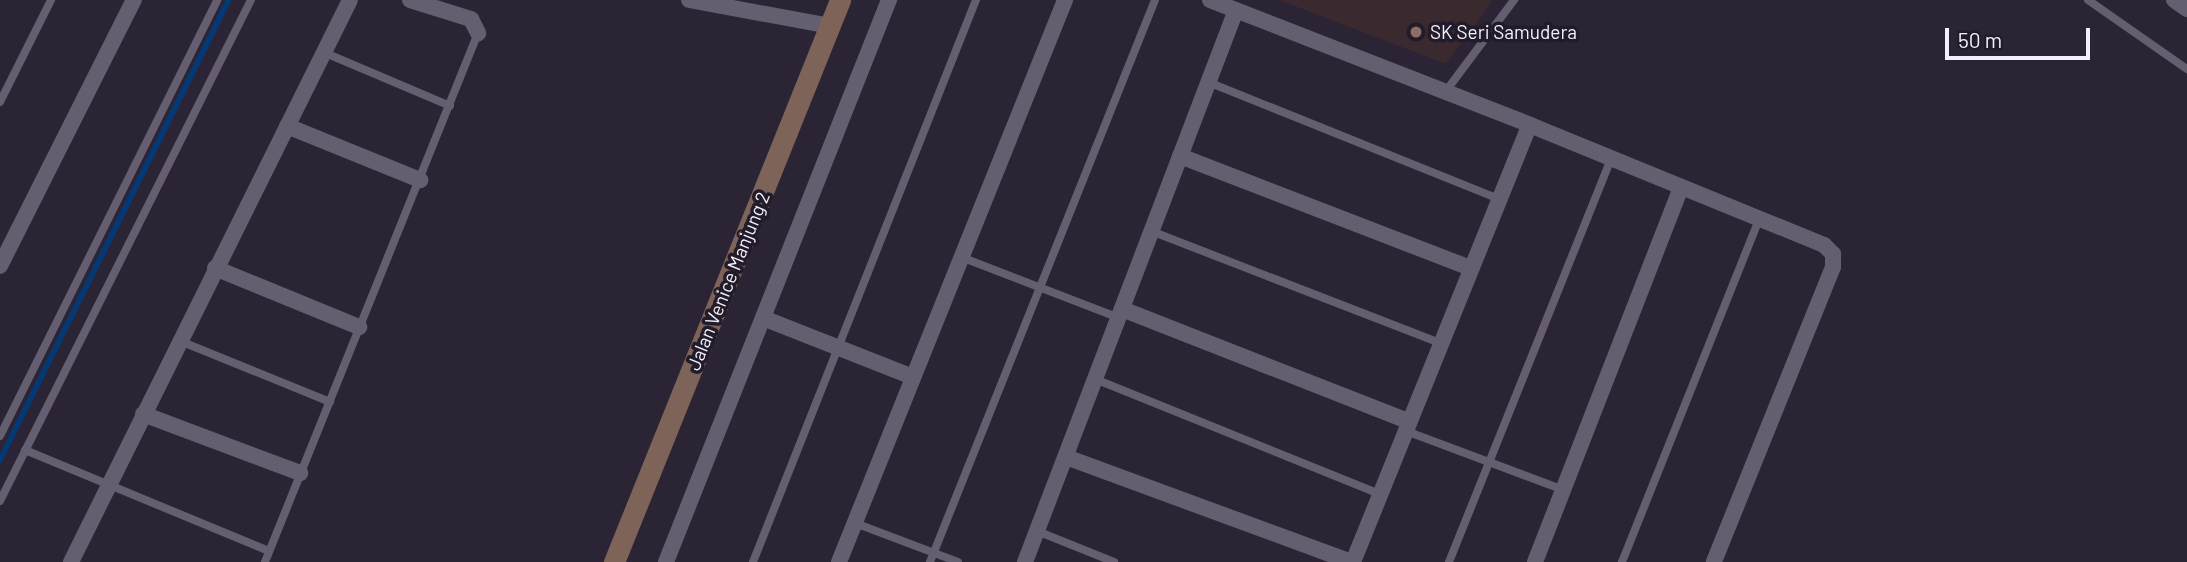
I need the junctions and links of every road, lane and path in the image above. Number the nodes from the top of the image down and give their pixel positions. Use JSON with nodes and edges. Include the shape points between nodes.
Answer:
{"nodes":[{"id":1,"x":51,"y":0,"type":"edge"},
{"id":2,"x":134,"y":0,"type":"edge"},
{"id":3,"x":217,"y":0,"type":"edge"},
{"id":4,"x":251,"y":0,"type":"edge"},
{"id":5,"x":350,"y":0,"type":"edge"},
{"id":6,"x":410,"y":0,"type":"edge"},
{"id":7,"x":689,"y":0,"type":"edge"},
{"id":8,"x":839,"y":0,"type":"edge"},
{"id":9,"x":889,"y":0,"type":"edge"},
{"id":10,"x":976,"y":0,"type":"edge"},
{"id":11,"x":1065,"y":0,"type":"edge"},
{"id":12,"x":1155,"y":0,"type":"edge"},
{"id":13,"x":1210,"y":0,"type":"edge"},
{"id":14,"x":1514,"y":0,"type":"edge"},
{"id":15,"x":2088,"y":0,"type":"edge"},
{"id":16,"x":2174,"y":0,"type":"edge"},
{"id":17,"x":2187,"y":9,"type":"edge"},
{"id":18,"x":1236,"y":10,"type":"junction"},
{"id":19,"x":830,"y":26,"type":"junction"},
{"id":20,"x":478,"y":33,"type":"joint"},
{"id":21,"x":323,"y":52,"type":"junction"},
{"id":22,"x":2187,"y":69,"type":"edge"},
{"id":23,"x":1208,"y":82,"type":"junction"},
{"id":24,"x":1446,"y":91,"type":"junction"},
{"id":25,"x":0,"y":102,"type":"edge"},
{"id":26,"x":450,"y":106,"type":"junction"},
{"id":27,"x":1530,"y":125,"type":"junction"},
{"id":28,"x":287,"y":126,"type":"junction"},
{"id":29,"x":1180,"y":156,"type":"junction"},
{"id":30,"x":1611,"y":159,"type":"junction"},
{"id":31,"x":420,"y":180,"type":"junction"},
{"id":32,"x":1681,"y":188,"type":"junction"},
{"id":33,"x":1499,"y":200,"type":"junction"},
{"id":34,"x":1759,"y":219,"type":"junction"},
{"id":35,"x":1152,"y":230,"type":"junction"},
{"id":36,"x":961,"y":257,"type":"junction"},
{"id":37,"x":0,"y":266,"type":"edge"},
{"id":38,"x":215,"y":268,"type":"junction"},
{"id":39,"x":1471,"y":268,"type":"junction"},
{"id":40,"x":1040,"y":288,"type":"junction"},
{"id":41,"x":1120,"y":314,"type":"junction"},
{"id":42,"x":763,"y":318,"type":"junction"},
{"id":43,"x":359,"y":327,"type":"junction"},
{"id":44,"x":179,"y":341,"type":"junction"},
{"id":45,"x":1440,"y":343,"type":"junction"},
{"id":46,"x":838,"y":347,"type":"junction"},
{"id":47,"x":913,"y":377,"type":"junction"},
{"id":48,"x":1095,"y":379,"type":"junction"},
{"id":49,"x":330,"y":402,"type":"junction"},
{"id":50,"x":143,"y":414,"type":"junction"},
{"id":51,"x":1407,"y":426,"type":"junction"},
{"id":52,"x":0,"y":436,"type":"edge"},
{"id":53,"x":25,"y":450,"type":"junction"},
{"id":54,"x":1066,"y":457,"type":"junction"},
{"id":55,"x":1488,"y":462,"type":"junction"},
{"id":56,"x":300,"y":473,"type":"junction"},
{"id":57,"x":107,"y":486,"type":"junction"},
{"id":58,"x":1563,"y":490,"type":"junction"},
{"id":59,"x":1380,"y":494,"type":"junction"},
{"id":60,"x":0,"y":501,"type":"edge"},
{"id":61,"x":855,"y":523,"type":"junction"},
{"id":62,"x":1037,"y":531,"type":"junction"},
{"id":63,"x":270,"y":551,"type":"junction"},
{"id":64,"x":934,"y":553,"type":"junction"},
{"id":65,"x":71,"y":562,"type":"edge"},
{"id":66,"x":265,"y":562,"type":"edge"},
{"id":67,"x":614,"y":562,"type":"edge"},
{"id":68,"x":666,"y":562,"type":"edge"},
{"id":69,"x":753,"y":562,"type":"edge"},
{"id":70,"x":839,"y":562,"type":"edge"},
{"id":71,"x":930,"y":562,"type":"edge"},
{"id":72,"x":958,"y":562,"type":"edge"},
{"id":73,"x":1025,"y":562,"type":"edge"},
{"id":74,"x":1114,"y":562,"type":"edge"},
{"id":75,"x":1352,"y":562,"type":"edge"},
{"id":76,"x":1449,"y":562,"type":"edge"},
{"id":77,"x":1535,"y":562,"type":"edge"},
{"id":78,"x":1622,"y":562,"type":"edge"},
{"id":79,"x":1714,"y":562,"type":"edge"}],
"edges":[{"from":1,"to":25,"type":"lane"},
{"from":2,"to":37,"type":"street"},
{"from":3,"to":52,"type":"lane"},
{"from":4,"to":53,"type":"lane"},
{"from":5,"to":21,"type":"street"},
{"from":6,"to":20,"type":"street","via":[[471,19]]},
{"from":7,"to":19,"type":"street"},
{"from":8,"to":19,"type":"street","name":"Jalan Venice Manjung 2"},
{"from":9,"to":42,"type":"street"},
{"from":10,"to":46,"type":"lane"},
{"from":11,"to":36,"type":"street"},
{"from":12,"to":40,"type":"lane"},
{"from":13,"to":18,"type":"street"},
{"from":14,"to":24,"type":"lane"},
{"from":15,"to":22,"type":"lane"},
{"from":16,"to":17,"type":"street"},
{"from":18,"to":23,"type":"street"},
{"from":18,"to":24,"type":"street"},
{"from":19,"to":67,"type":"street","name":"Jalan Venice Manjung 2"},
{"from":20,"to":26,"type":"lane"},
{"from":21,"to":26,"type":"lane"},
{"from":21,"to":28,"type":"street"},
{"from":23,"to":29,"type":"street"},
{"from":23,"to":33,"type":"lane"},
{"from":24,"to":27,"type":"street"},
{"from":26,"to":31,"type":"lane"},
{"from":27,"to":30,"type":"street"},
{"from":27,"to":33,"type":"street"},
{"from":28,"to":31,"type":"street"},
{"from":28,"to":38,"type":"street"},
{"from":29,"to":35,"type":"street"},
{"from":29,"to":39,"type":"street"},
{"from":30,"to":32,"type":"street"},
{"from":30,"to":55,"type":"lane"},
{"from":31,"to":43,"type":"lane"},
{"from":32,"to":34,"type":"street"},
{"from":32,"to":58,"type":"street"},
{"from":33,"to":39,"type":"street"},
{"from":34,"to":78,"type":"lane"},
{"from":34,"to":79,"type":"street","via":[[1824,245],[1833,254],[1833,267]]},
{"from":35,"to":41,"type":"street"},
{"from":35,"to":45,"type":"lane"},
{"from":36,"to":40,"type":"lane"},
{"from":36,"to":47,"type":"street"},
{"from":38,"to":43,"type":"street"},
{"from":38,"to":44,"type":"street"},
{"from":39,"to":45,"type":"street"},
{"from":40,"to":41,"type":"lane"},
{"from":40,"to":64,"type":"lane"},
{"from":41,"to":48,"type":"street"},
{"from":41,"to":51,"type":"street"},
{"from":42,"to":46,"type":"street"},
{"from":42,"to":68,"type":"street"},
{"from":43,"to":49,"type":"lane"},
{"from":44,"to":49,"type":"lane"},
{"from":44,"to":50,"type":"street"},
{"from":45,"to":51,"type":"street"},
{"from":46,"to":47,"type":"street"},
{"from":46,"to":69,"type":"lane"},
{"from":47,"to":61,"type":"street"},
{"from":48,"to":54,"type":"street"},
{"from":48,"to":59,"type":"lane"},
{"from":49,"to":56,"type":"lane"},
{"from":50,"to":56,"type":"street"},
{"from":50,"to":57,"type":"street"},
{"from":51,"to":55,"type":"lane"},
{"from":51,"to":59,"type":"street"},
{"from":53,"to":57,"type":"lane"},
{"from":53,"to":60,"type":"lane"},
{"from":54,"to":62,"type":"street"},
{"from":54,"to":75,"type":"street"},
{"from":55,"to":58,"type":"lane"},
{"from":55,"to":76,"type":"lane"},
{"from":56,"to":63,"type":"lane"},
{"from":57,"to":63,"type":"lane"},
{"from":57,"to":65,"type":"street"},
{"from":58,"to":77,"type":"street"},
{"from":59,"to":75,"type":"street"},
{"from":61,"to":64,"type":"lane"},
{"from":61,"to":70,"type":"street"},
{"from":62,"to":73,"type":"street"},
{"from":62,"to":74,"type":"lane"},
{"from":63,"to":66,"type":"lane"},
{"from":64,"to":71,"type":"lane"},
{"from":64,"to":72,"type":"lane"}]}
